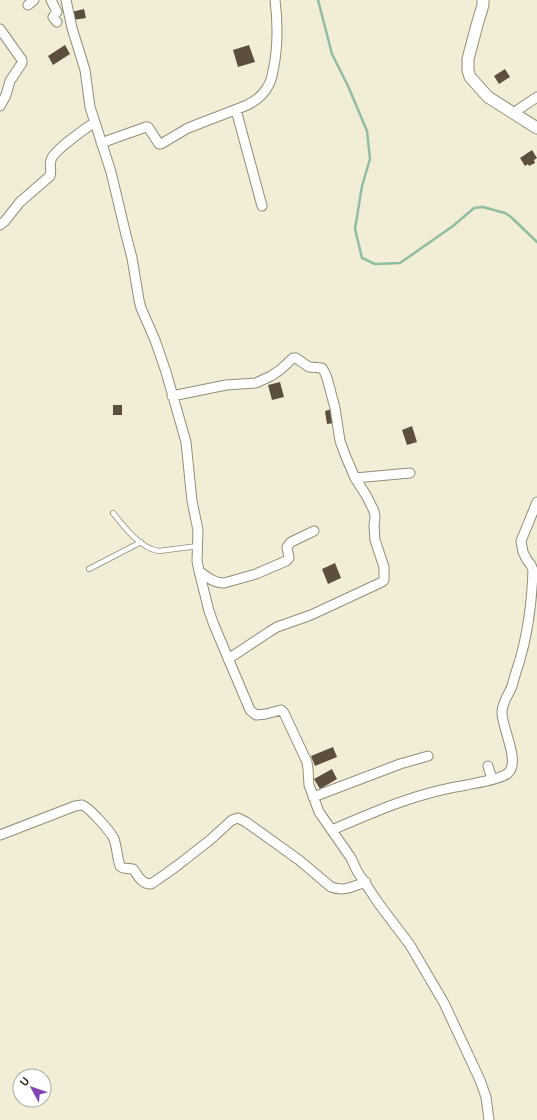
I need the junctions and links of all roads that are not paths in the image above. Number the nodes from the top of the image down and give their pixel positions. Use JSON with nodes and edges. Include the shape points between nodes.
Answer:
{"nodes":[{"id":1,"x":51,"y":0,"type":"edge"},
{"id":2,"x":66,"y":0,"type":"edge"},
{"id":3,"x":275,"y":0,"type":"edge"},
{"id":4,"x":483,"y":0,"type":"edge"},
{"id":5,"x":57,"y":22,"type":"dead end"},
{"id":6,"x":0,"y":29,"type":"edge"},
{"id":7,"x":537,"y":97,"type":"edge"},
{"id":8,"x":0,"y":106,"type":"edge"},
{"id":9,"x":236,"y":110,"type":"junction"},
{"id":10,"x":514,"y":114,"type":"junction"},
{"id":11,"x":95,"y":122,"type":"junction"},
{"id":12,"x":537,"y":128,"type":"edge"},
{"id":13,"x":101,"y":143,"type":"junction"},
{"id":14,"x":262,"y":206,"type":"dead end"},
{"id":15,"x":0,"y":225,"type":"edge"},
{"id":16,"x":172,"y":396,"type":"junction"},
{"id":17,"x":410,"y":473,"type":"dead end"},
{"id":18,"x":355,"y":478,"type":"junction"},
{"id":19,"x":537,"y":502,"type":"edge"},
{"id":20,"x":113,"y":513,"type":"dead end"},
{"id":21,"x":314,"y":531,"type":"dead end"},
{"id":22,"x":141,"y":542,"type":"junction"},
{"id":23,"x":198,"y":546,"type":"junction"},
{"id":24,"x":89,"y":569,"type":"dead end"},
{"id":25,"x":199,"y":571,"type":"junction"},
{"id":26,"x":228,"y":659,"type":"junction"},
{"id":27,"x":428,"y":756,"type":"dead end"},
{"id":28,"x":488,"y":766,"type":"dead end"},
{"id":29,"x":492,"y":779,"type":"junction"},
{"id":30,"x":313,"y":797,"type":"junction"},
{"id":31,"x":332,"y":830,"type":"junction"},
{"id":32,"x":0,"y":835,"type":"edge"},
{"id":33,"x":366,"y":882,"type":"junction"},
{"id":34,"x":489,"y":1120,"type":"edge"}],
"edges":[{"from":1,"to":5,"type":"street","via":[[57,12],[53,17]]},
{"from":2,"to":11,"type":"street","via":[[85,70],[90,107]]},
{"from":3,"to":9,"type":"street","via":[[278,37],[269,84],[254,102]]},
{"from":4,"to":10,"type":"street","via":[[468,59],[468,70],[470,77],[488,97]]},
{"from":6,"to":8,"type":"street","via":[[22,63],[10,81]]},
{"from":7,"to":10,"type":"street"},
{"from":9,"to":13,"type":"street","via":[[188,128],[160,145],[146,127]]},
{"from":9,"to":14,"type":"street"},
{"from":10,"to":12,"type":"street"},
{"from":11,"to":13,"type":"street"},
{"from":11,"to":15,"type":"street","via":[[55,154],[51,160],[50,176],[20,202]]},
{"from":13,"to":16,"type":"street","via":[[111,172],[132,258],[141,308],[155,340]]},
{"from":16,"to":18,"type":"street","via":[[226,385],[256,383],[280,370],[293,358],[309,367],[322,368],[335,408],[340,441]]},
{"from":16,"to":23,"type":"street","via":[[186,442]]},
{"from":17,"to":18,"type":"street"},
{"from":18,"to":26,"type":"street","via":[[374,511],[375,540],[382,561],[384,580],[311,615],[277,627]]},
{"from":19,"to":29,"type":"street","via":[[521,541],[525,556],[533,570],[526,635],[512,687],[502,710],[512,754],[511,766],[507,774]]},
{"from":20,"to":22,"type":"lane"},
{"from":21,"to":25,"type":"street","via":[[288,544],[289,558],[286,561],[256,574],[221,583]]},
{"from":22,"to":23,"type":"lane","via":[[155,551]]},
{"from":22,"to":24,"type":"lane"},
{"from":23,"to":25,"type":"street"},
{"from":25,"to":26,"type":"street","via":[[209,611]]},
{"from":26,"to":30,"type":"street","via":[[250,710],[256,715],[281,710],[284,713],[307,762]]},
{"from":27,"to":30,"type":"street"},
{"from":28,"to":29,"type":"street"},
{"from":29,"to":31,"type":"street","via":[[445,788],[393,804]]},
{"from":30,"to":31,"type":"street","via":[[319,812]]},
{"from":31,"to":33,"type":"street"},
{"from":32,"to":33,"type":"street","via":[[82,805],[90,810],[111,834],[120,866],[133,869],[145,883],[151,884],[167,874],[232,820],[238,818],[299,860],[331,887],[344,890]]},
{"from":33,"to":34,"type":"street","via":[[410,946],[444,1003],[480,1080],[486,1097]]}]}
